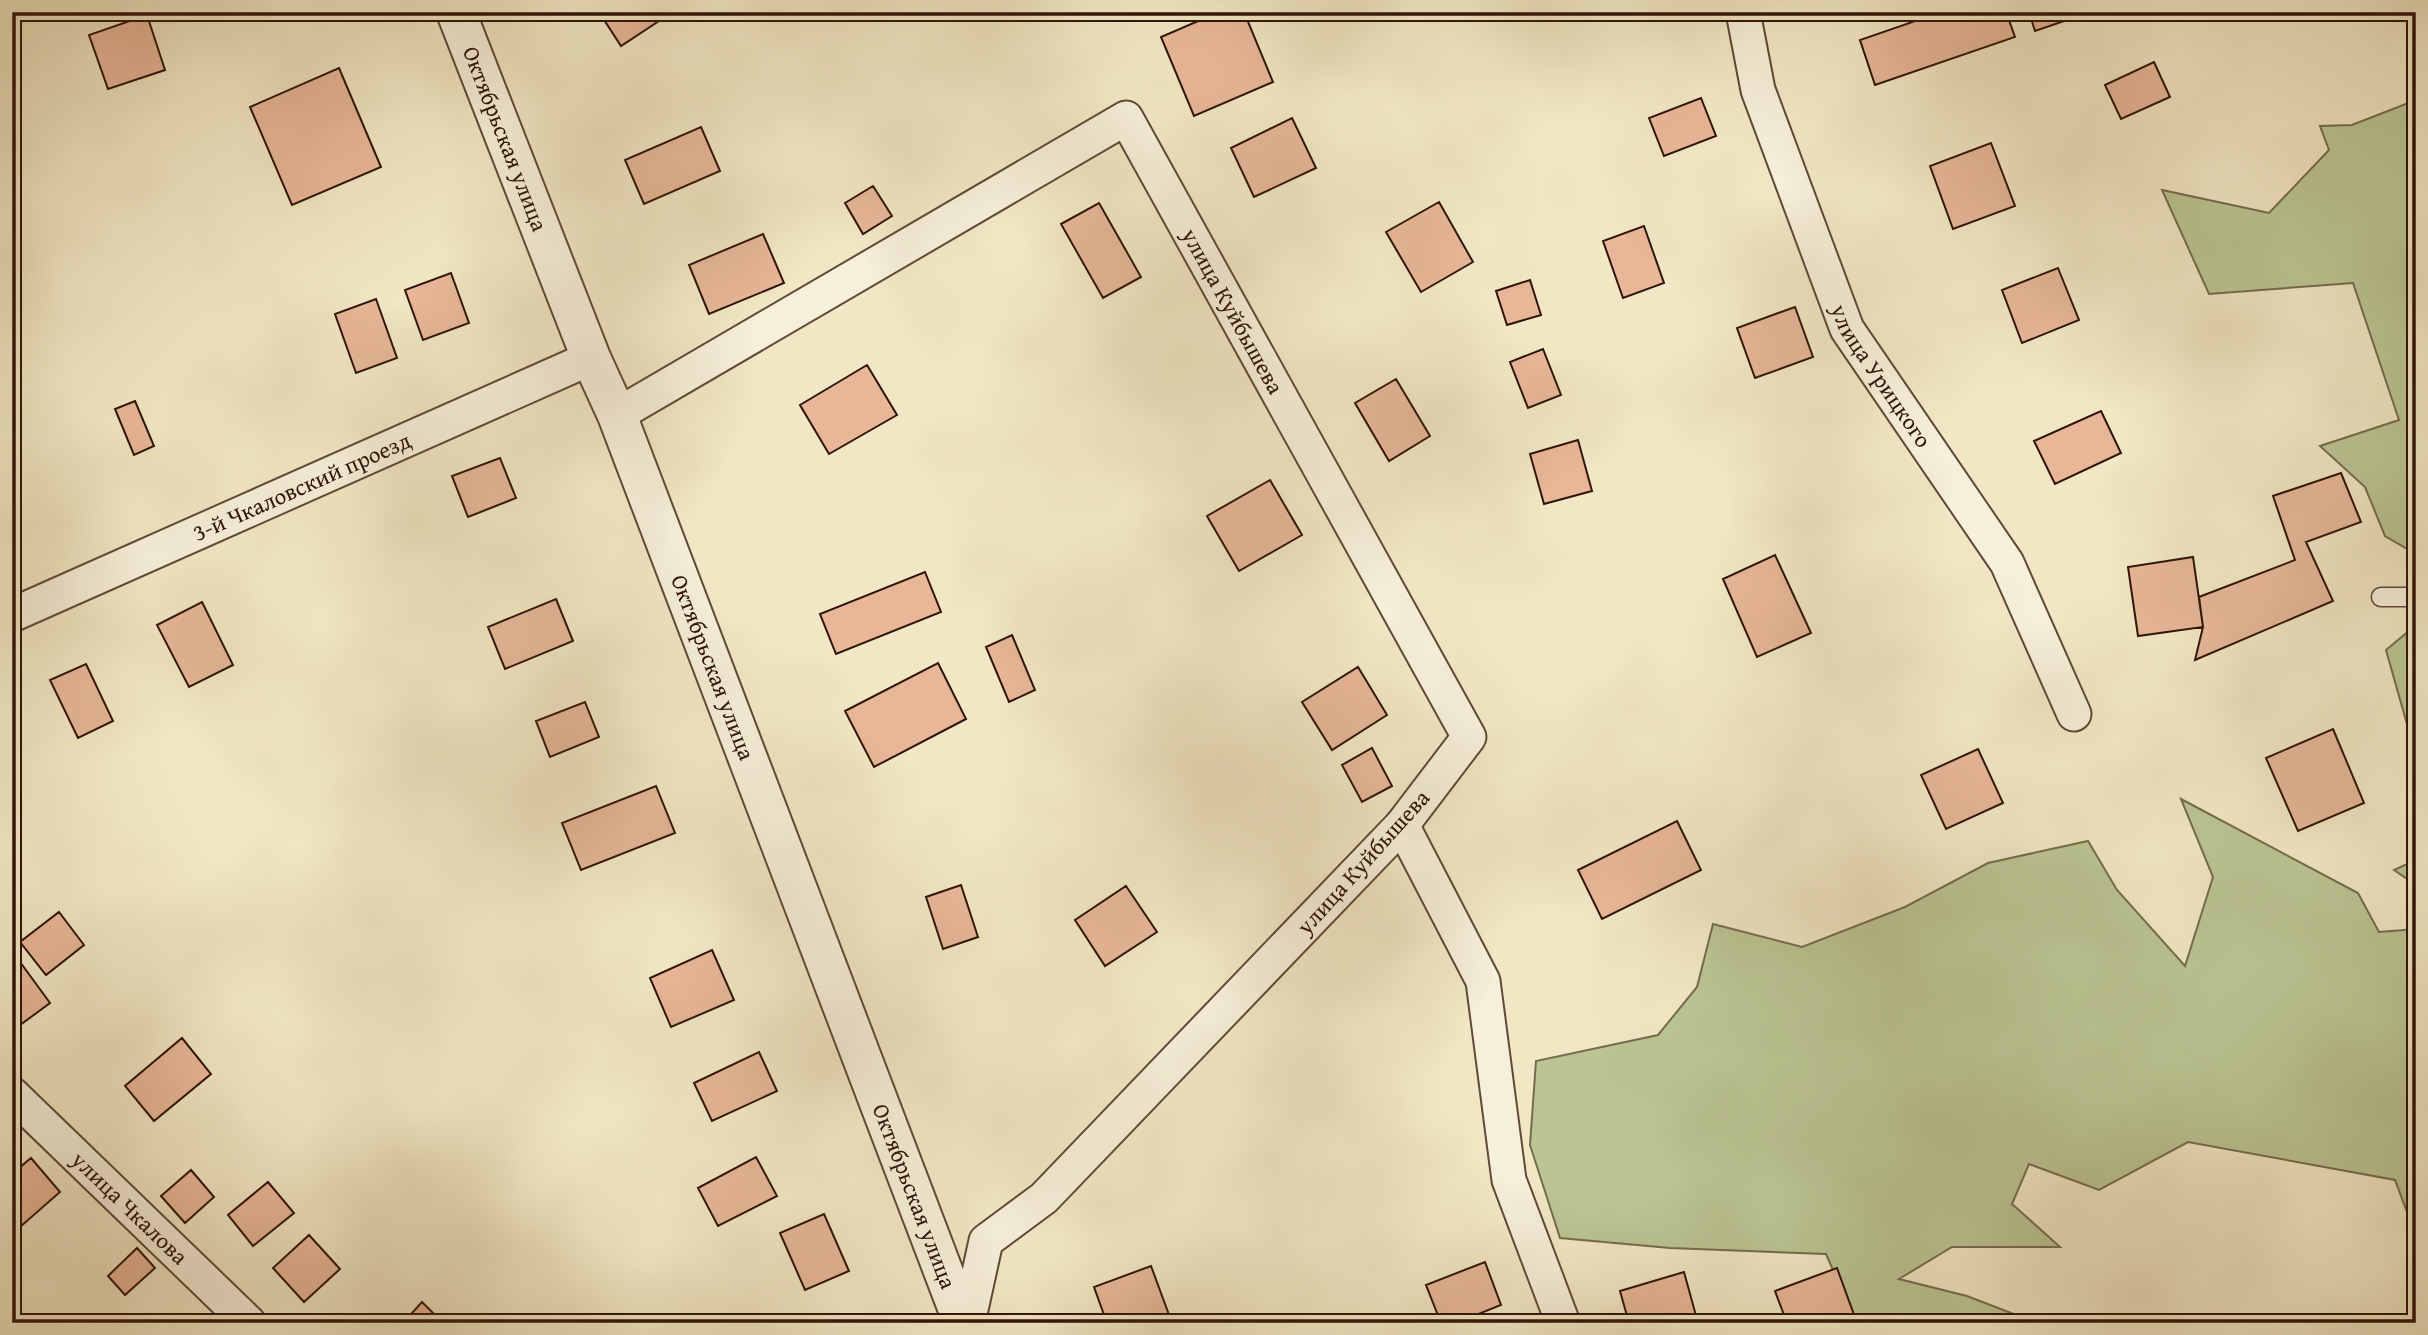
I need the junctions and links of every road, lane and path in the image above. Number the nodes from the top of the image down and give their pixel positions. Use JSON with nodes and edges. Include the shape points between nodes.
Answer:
{"nodes":[{"id":1,"x":456,"y":12,"type":"edge"},
{"id":2,"x":1743,"y":12,"type":"edge"},
{"id":3,"x":591,"y":358,"type":"junction"},
{"id":4,"x":617,"y":415,"type":"junction"},
{"id":5,"x":2381,"y":597,"type":"dead end"},
{"id":6,"x":2416,"y":597,"type":"edge"},
{"id":7,"x":12,"y":615,"type":"edge"},
{"id":8,"x":2074,"y":714,"type":"dead end"},
{"id":9,"x":1402,"y":825,"type":"junction"},
{"id":10,"x":12,"y":1094,"type":"edge"},
{"id":11,"x":248,"y":1323,"type":"edge"},
{"id":12,"x":966,"y":1323,"type":"edge"},
{"id":13,"x":1563,"y":1323,"type":"edge"}],
"edges":[{"from":1,"to":3,"type":"street","name":"Октябрьская улица"},
{"from":2,"to":8,"type":"street","name":"улица Урицкого","via":[[1758,90],[1847,329],[2007,563]]},
{"from":3,"to":4,"type":"street","name":"Октябрьская улица"},
{"from":3,"to":7,"type":"street","name":"3-й Чкаловский проезд"},
{"from":4,"to":9,"type":"street","name":"улица Куйбышева","via":[[1126,118],[1469,737]]},
{"from":4,"to":12,"type":"street","name":"Октябрьская улица"},
{"from":5,"to":6,"type":"lane"},
{"from":9,"to":12,"type":"street","name":"улица Куйбышева","via":[[1044,1198],[986,1241]]},
{"from":9,"to":13,"type":"street","via":[[1483,981],[1508,1180]]},
{"from":10,"to":11,"type":"street","name":"улица Чкалова"}]}
